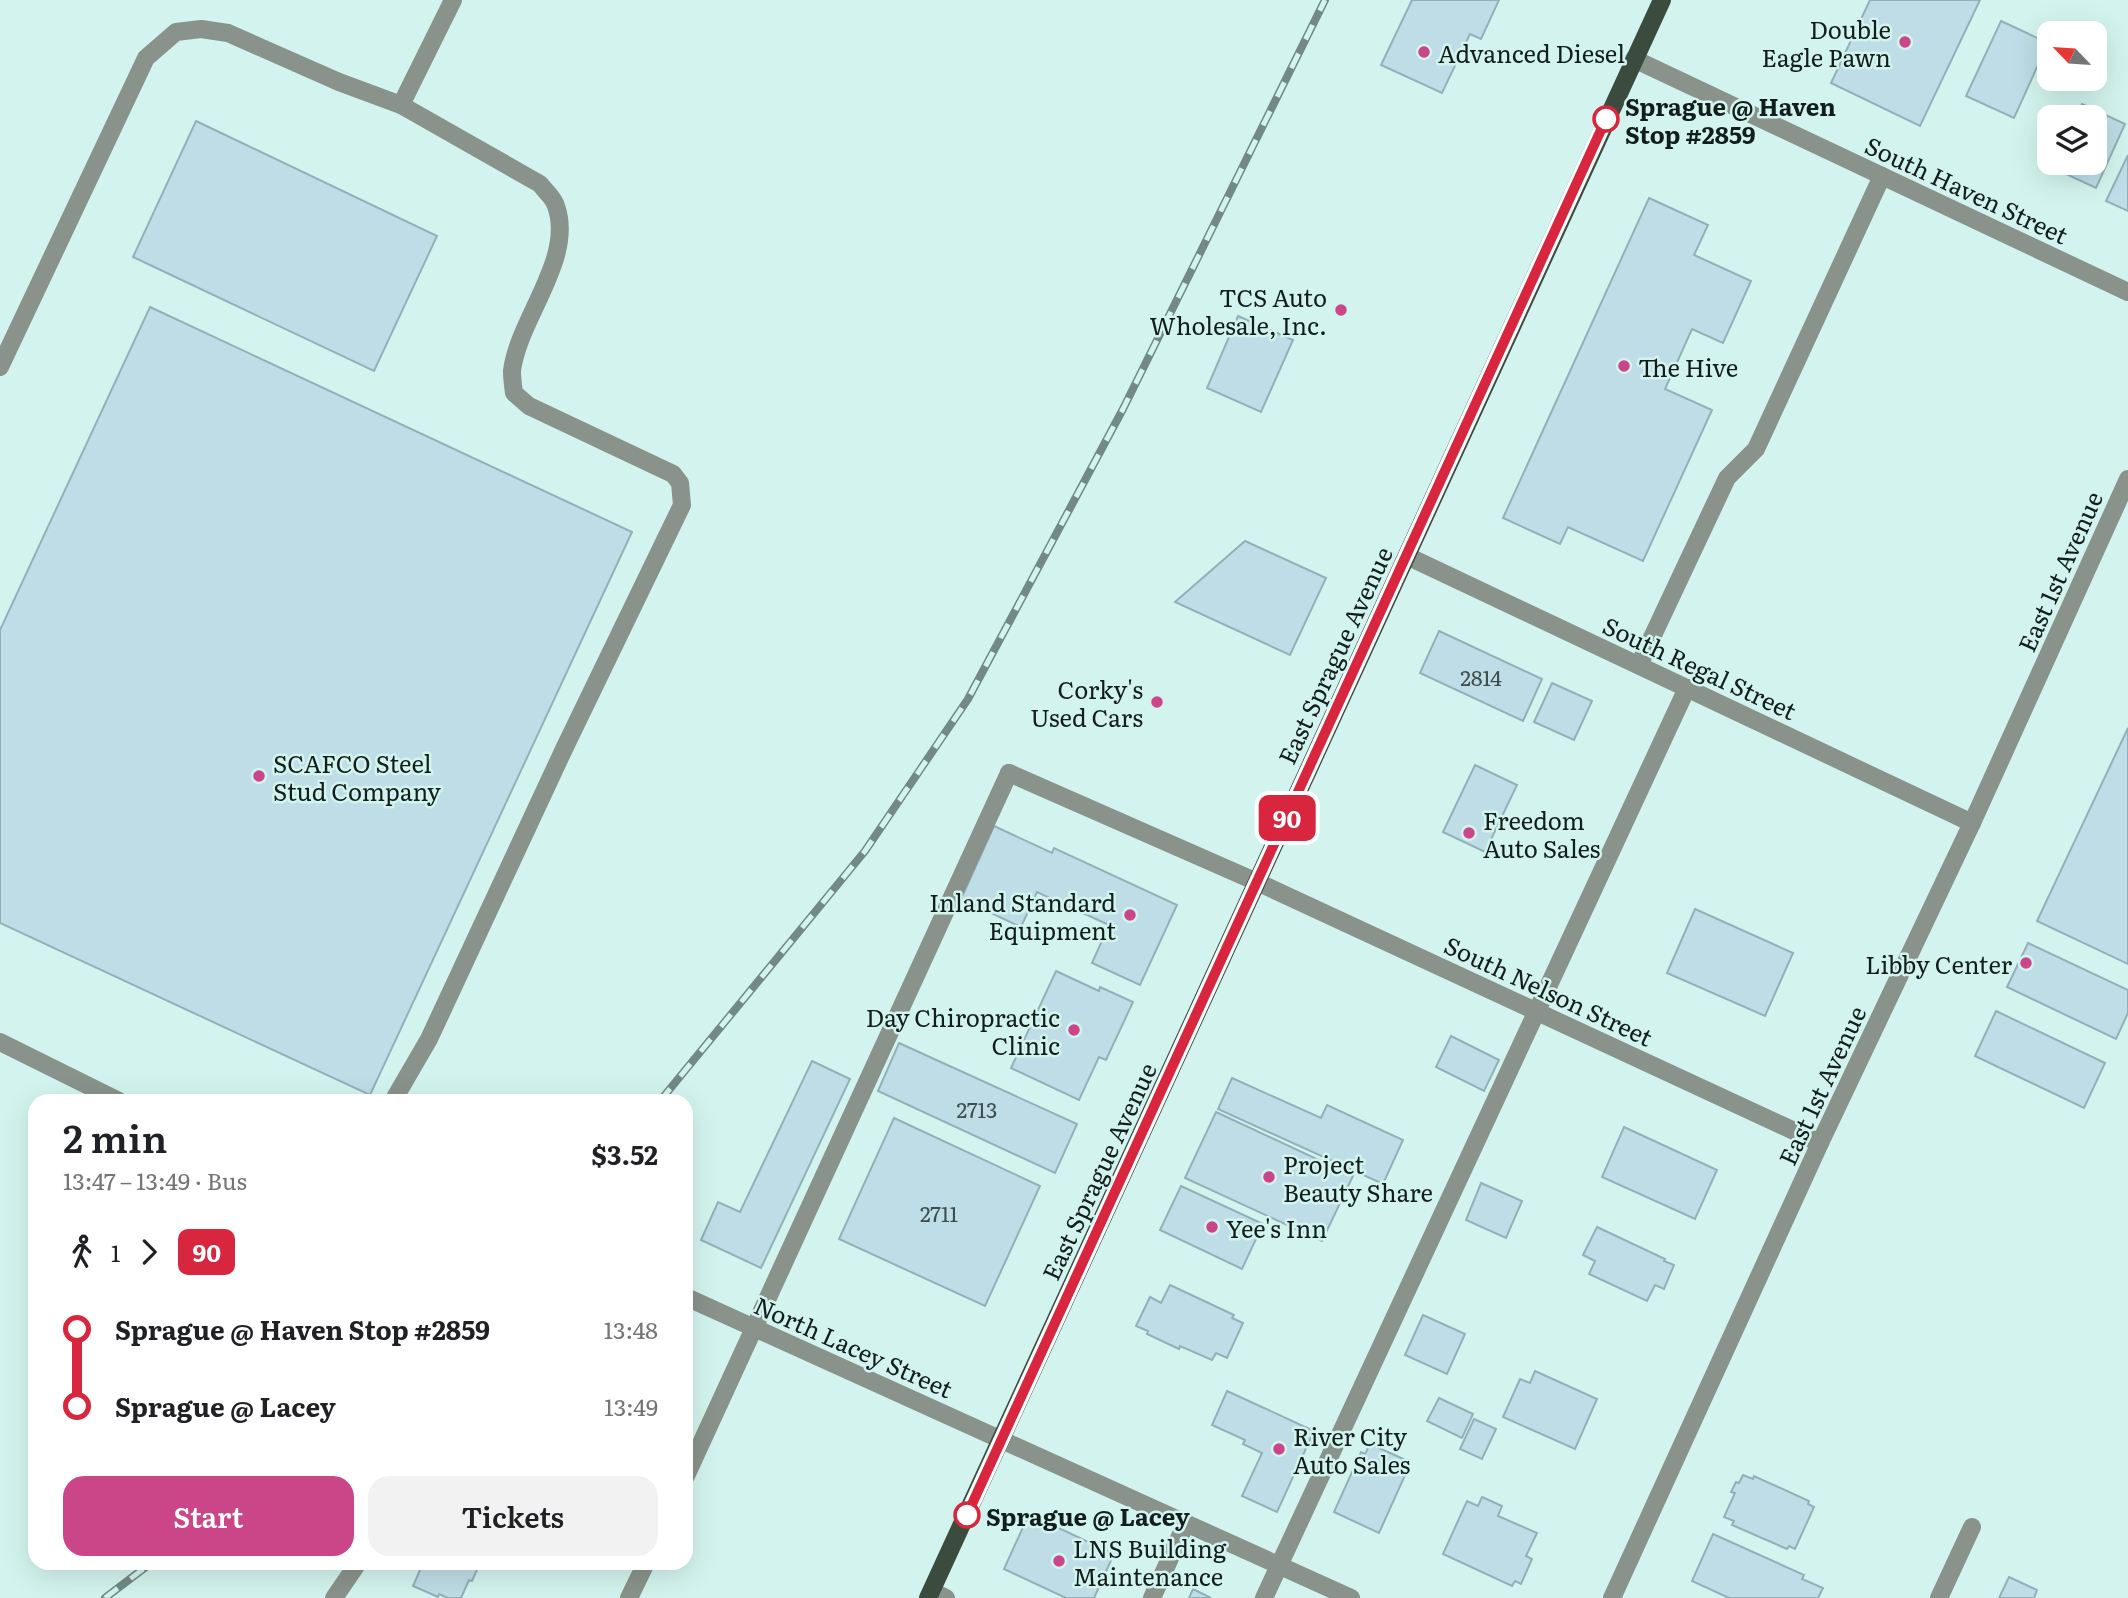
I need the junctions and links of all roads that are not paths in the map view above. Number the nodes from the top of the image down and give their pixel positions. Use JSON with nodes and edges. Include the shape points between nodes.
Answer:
{"nodes":[{"id":1,"x":453,"y":0,"type":"edge"},
{"id":2,"x":1661,"y":0,"type":"edge"},
{"id":3,"x":1634,"y":59,"type":"junction"},
{"id":4,"x":401,"y":105,"type":"junction"},
{"id":5,"x":1882,"y":176,"type":"junction"},
{"id":6,"x":2128,"y":292,"type":"edge"},
{"id":7,"x":0,"y":367,"type":"edge"},
{"id":8,"x":2128,"y":479,"type":"edge"},
{"id":9,"x":1407,"y":555,"type":"junction"},
{"id":10,"x":1639,"y":665,"type":"junction"},
{"id":11,"x":1687,"y":688,"type":"junction"},
{"id":12,"x":1972,"y":823,"type":"junction"},
{"id":13,"x":1257,"y":882,"type":"junction"},
{"id":14,"x":1537,"y":1012,"type":"junction"},
{"id":15,"x":0,"y":1042,"type":"edge"},
{"id":16,"x":105,"y":1094,"type":"edge"},
{"id":17,"x":397,"y":1094,"type":"edge"},
{"id":18,"x":1820,"y":1143,"type":"junction"},
{"id":19,"x":693,"y":1300,"type":"edge"},
{"id":20,"x":755,"y":1328,"type":"junction"},
{"id":21,"x":1002,"y":1440,"type":"junction"},
{"id":22,"x":693,"y":1461,"type":"edge"},
{"id":23,"x":1186,"y":1523,"type":"junction"},
{"id":24,"x":1972,"y":1527,"type":"dead end"},
{"id":25,"x":1279,"y":1565,"type":"junction"},
{"id":26,"x":353,"y":1570,"type":"edge"},
{"id":27,"x":643,"y":1570,"type":"edge"},
{"id":28,"x":935,"y":1596,"type":"edge"},
{"id":29,"x":334,"y":1598,"type":"edge"},
{"id":30,"x":629,"y":1598,"type":"edge"},
{"id":31,"x":1152,"y":1598,"type":"edge"},
{"id":32,"x":1264,"y":1598,"type":"edge"},
{"id":33,"x":1350,"y":1598,"type":"edge"},
{"id":34,"x":1612,"y":1598,"type":"edge"},
{"id":35,"x":1939,"y":1598,"type":"edge"}],
"edges":[{"from":1,"to":4,"type":"street"},
{"from":2,"to":3,"type":"main road","name":"East Sprague Avenue"},
{"from":3,"to":5,"type":"street","name":"South Haven Street"},
{"from":3,"to":9,"type":"main road","name":"East Sprague Avenue"},
{"from":4,"to":7,"type":"street","via":[[228,33],[176,32],[146,58]]},
{"from":4,"to":17,"type":"street","via":[[540,184],[556,204],[561,234],[548,279],[516,351],[514,393],[529,406],[673,474],[680,483],[682,505],[429,1039]]},
{"from":5,"to":6,"type":"street","name":"South Haven Street"},
{"from":5,"to":10,"type":"street","via":[[1756,449],[1727,478]]},
{"from":8,"to":12,"type":"street","name":"East 1st Avenue"},
{"from":9,"to":10,"type":"street","name":"South Regal Street"},
{"from":9,"to":13,"type":"main road","name":"East Sprague Avenue"},
{"from":10,"to":11,"type":"street","name":"South Regal Street"},
{"from":11,"to":12,"type":"street","name":"South Regal Street"},
{"from":11,"to":14,"type":"street"},
{"from":12,"to":18,"type":"street","name":"East 1st Avenue"},
{"from":13,"to":14,"type":"street","name":"South Nelson Street"},
{"from":13,"to":20,"type":"street","name":"South Nelson Street","via":[[1009,773]]},
{"from":13,"to":21,"type":"main road","name":"East Sprague Avenue"},
{"from":14,"to":18,"type":"street","name":"South Nelson Street"},
{"from":14,"to":25,"type":"street"},
{"from":15,"to":16,"type":"street"},
{"from":18,"to":34,"type":"street","name":"East 1st Avenue"},
{"from":19,"to":20,"type":"street","name":"North Lacey Street"},
{"from":20,"to":21,"type":"street","name":"North Lacey Street"},
{"from":20,"to":22,"type":"street"},
{"from":21,"to":23,"type":"street","name":"North Lacey Street"},
{"from":21,"to":28,"type":"main road","name":"East Sprague Avenue"},
{"from":23,"to":25,"type":"street","name":"North Lacey Street"},
{"from":23,"to":31,"type":"street"},
{"from":24,"to":35,"type":"street"},
{"from":25,"to":32,"type":"street"},
{"from":25,"to":33,"type":"street","name":"North Lacey Street"},
{"from":26,"to":29,"type":"street"},
{"from":27,"to":30,"type":"street"}]}
